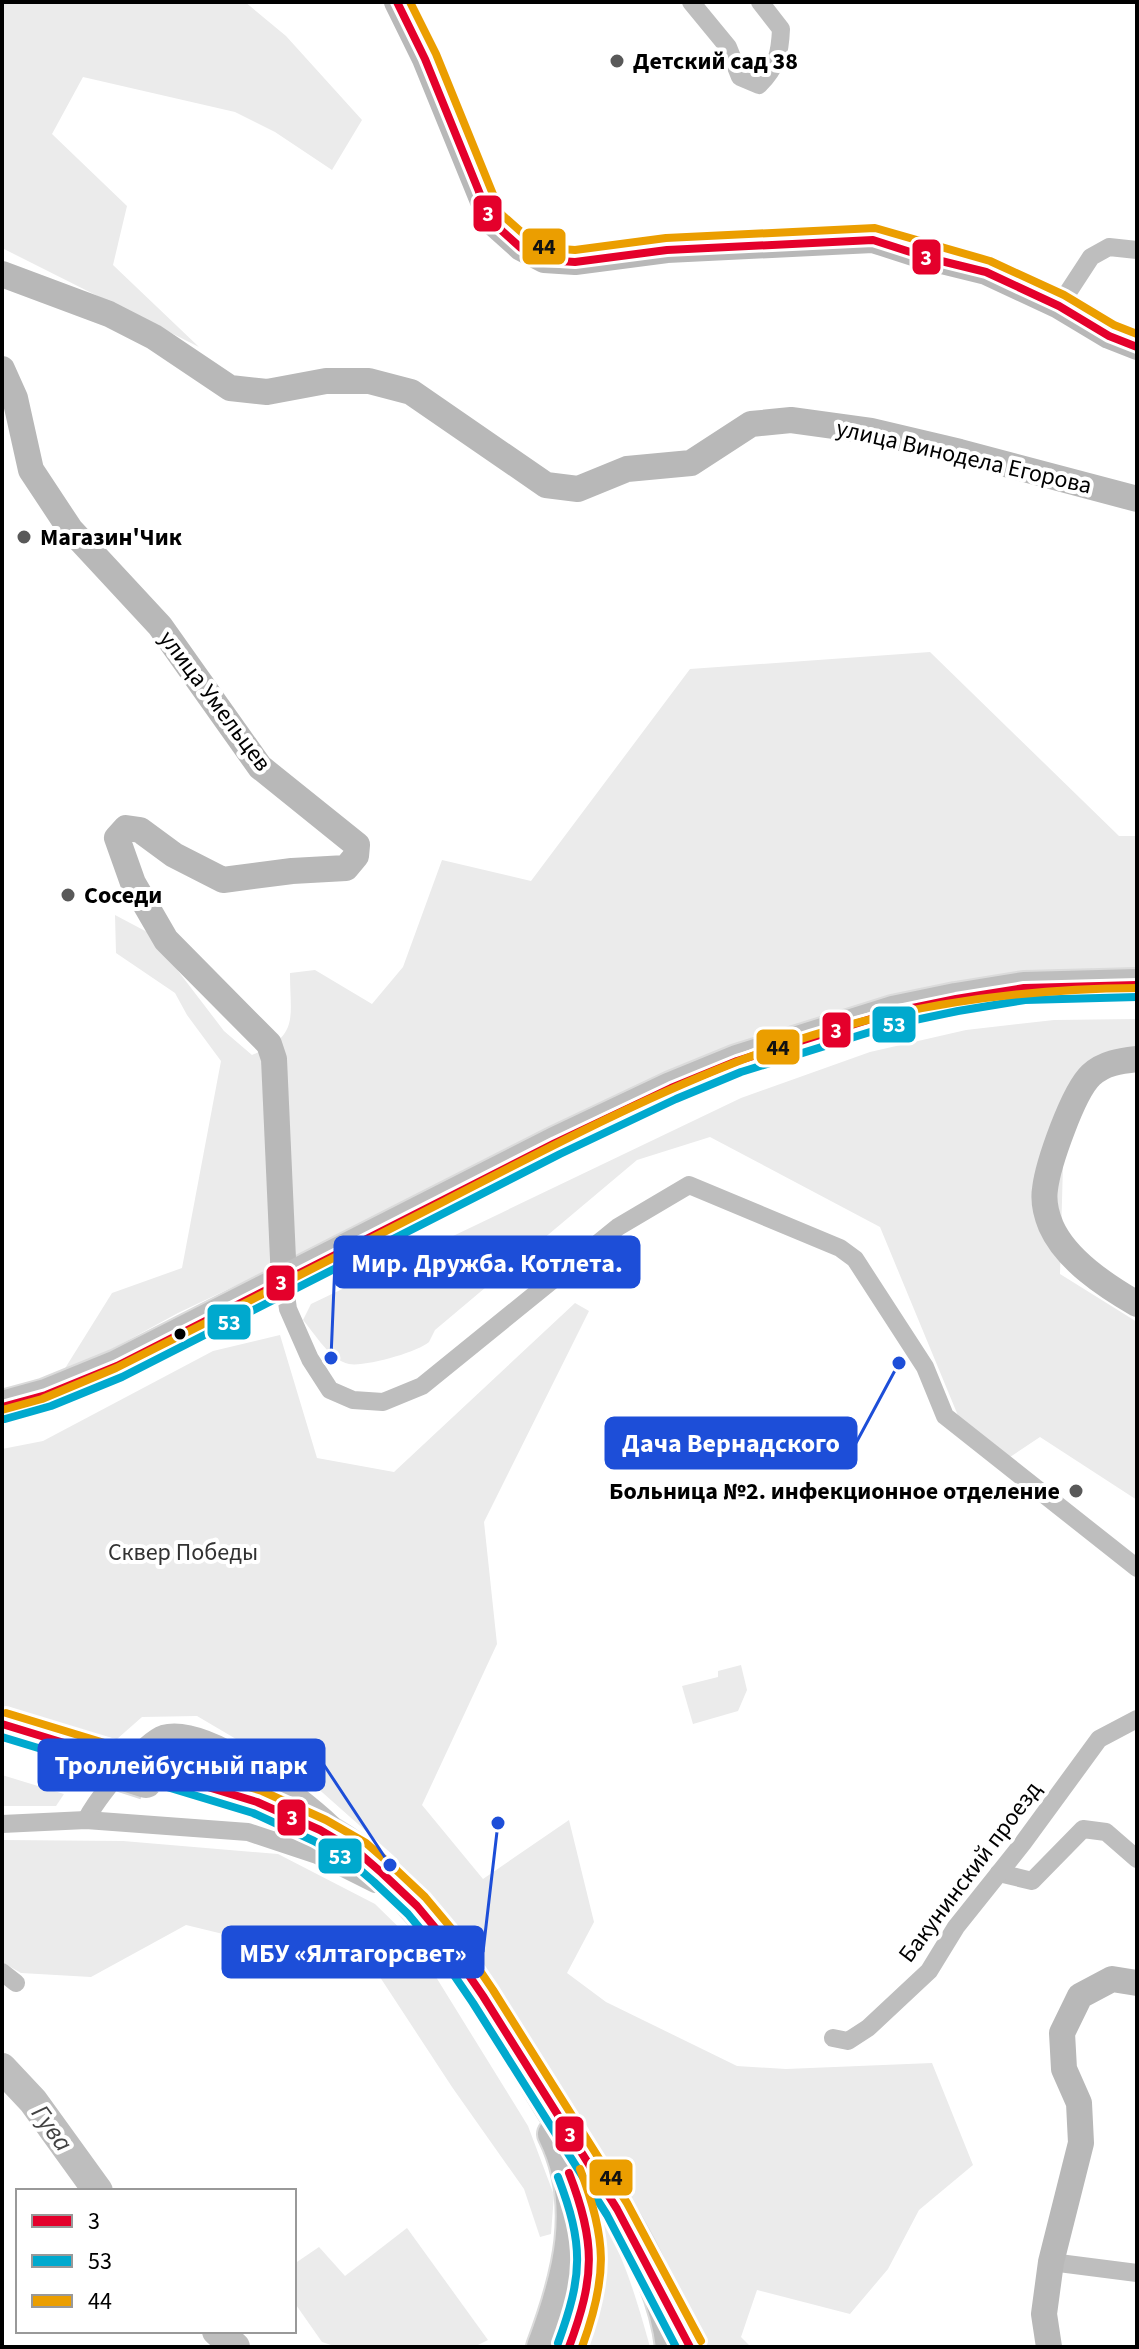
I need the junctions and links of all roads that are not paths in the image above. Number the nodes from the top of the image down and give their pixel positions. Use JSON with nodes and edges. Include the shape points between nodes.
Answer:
{"nodes":[{"id":1,"x":397,"y":2,"type":"edge"},
{"id":2,"x":691,"y":2,"type":"edge"},
{"id":3,"x":760,"y":2,"type":"edge"},
{"id":4,"x":1137,"y":250,"type":"edge"},
{"id":5,"x":2,"y":274,"type":"edge"},
{"id":6,"x":1059,"y":306,"type":"junction"},
{"id":7,"x":1137,"y":347,"type":"edge"},
{"id":8,"x":2,"y":369,"type":"edge"},
{"id":9,"x":1137,"y":499,"type":"edge"},
{"id":10,"x":1137,"y":985,"type":"edge"},
{"id":11,"x":1137,"y":1000,"type":"edge"},
{"id":12,"x":1137,"y":1059,"type":"edge"},
{"id":13,"x":286,"y":1295,"type":"junction"},
{"id":14,"x":1137,"y":1304,"type":"edge"},
{"id":15,"x":2,"y":1407,"type":"edge"},
{"id":16,"x":2,"y":1422,"type":"edge"},
{"id":17,"x":1137,"y":1568,"type":"edge"},
{"id":18,"x":1137,"y":1719,"type":"edge"},
{"id":19,"x":2,"y":1724,"type":"edge"},
{"id":20,"x":2,"y":1738,"type":"edge"},
{"id":21,"x":88,"y":1757,"type":"junction"},
{"id":22,"x":147,"y":1775,"type":"junction"},
{"id":23,"x":86,"y":1820,"type":"junction"},
{"id":24,"x":2,"y":1824,"type":"edge"},
{"id":25,"x":359,"y":1853,"type":"junction"},
{"id":26,"x":1137,"y":1859,"type":"edge"},
{"id":27,"x":999,"y":1873,"type":"junction"},
{"id":28,"x":375,"y":1884,"type":"junction"},
{"id":29,"x":1137,"y":1983,"type":"edge"},
{"id":30,"x":833,"y":2038,"type":"dead end"},
{"id":31,"x":1051,"y":2262,"type":"junction"},
{"id":32,"x":1137,"y":2273,"type":"edge"},
{"id":33,"x":676,"y":2345,"type":"edge"},
{"id":34,"x":563,"y":2347,"type":"edge"},
{"id":35,"x":1049,"y":2347,"type":"edge"}],
"edges":[{"from":1,"to":6,"type":"main road","via":[[491,221],[544,260],[873,240],[986,272]]},
{"from":2,"to":3,"type":"street","via":[[728,47],[740,77],[759,85],[773,72],[780,55],[781,29]]},
{"from":4,"to":6,"type":"street","via":[[1109,247],[1091,257]]},
{"from":5,"to":9,"type":"main road","name":"улица Винодела Егорова","via":[[154,337],[230,388],[267,392],[326,381],[369,381],[411,392],[546,485],[578,489],[627,469],[691,463],[751,424],[791,420],[871,431]]},
{"from":6,"to":7,"type":"main road"},
{"from":8,"to":13,"type":"main road","name":"улица Умельцев","via":[[15,398],[31,470],[70,529],[160,626],[260,767],[357,845],[346,868],[223,880],[140,830],[126,828],[117,838],[133,883],[166,940],[269,1044],[277,1077]]},
{"from":10,"to":13,"type":"highway","via":[[1024,988],[956,999],[893,1012],[737,1061],[555,1143]]},
{"from":11,"to":13,"type":"highway","via":[[977,1009],[803,1051],[674,1102]]},
{"from":12,"to":14,"type":"main road","via":[[1118,1061],[1088,1078],[1066,1119],[1044,1205],[1052,1230],[1067,1250]]},
{"from":13,"to":15,"type":"highway","via":[[80,1383]]},
{"from":13,"to":16,"type":"highway","via":[[121,1379]]},
{"from":13,"to":17,"type":"street","via":[[310,1359],[330,1390],[353,1400],[383,1402],[422,1386],[618,1227],[689,1185],[855,1259],[925,1367],[945,1416]]},
{"from":18,"to":27,"type":"street","name":"Бакунинский проезд","via":[[1099,1739]]},
{"from":19,"to":21,"type":"highway"},
{"from":20,"to":21,"type":"highway"},
{"from":21,"to":22,"type":"highway"},
{"from":22,"to":25,"type":"highway","via":[[207,1785],[293,1816]]},
{"from":22,"to":28,"type":"highway","via":[[279,1825],[339,1856]]},
{"from":23,"to":24,"type":"street"},
{"from":23,"to":25,"type":"street","via":[[144,1747],[154,1738],[178,1733],[209,1742],[268,1772],[307,1801]]},
{"from":23,"to":28,"type":"street","via":[[248,1832],[317,1855]]},
{"from":25,"to":33,"type":"highway","via":[[417,1906],[483,1996],[653,2273]]},
{"from":26,"to":27,"type":"street","via":[[1106,1832],[1083,1829],[1032,1881]]},
{"from":27,"to":30,"type":"street","name":"Бакунинский проезд","via":[[929,1971],[868,2028],[848,2041]]},
{"from":28,"to":34,"type":"highway","via":[[430,1940],[526,2083],[557,2141],[573,2205]]},
{"from":29,"to":31,"type":"main road","via":[[1112,1979],[1080,1996],[1062,2033],[1064,2069],[1079,2103],[1081,2143]]},
{"from":31,"to":32,"type":"street"},
{"from":31,"to":35,"type":"main road","via":[[1044,2314]]}]}
